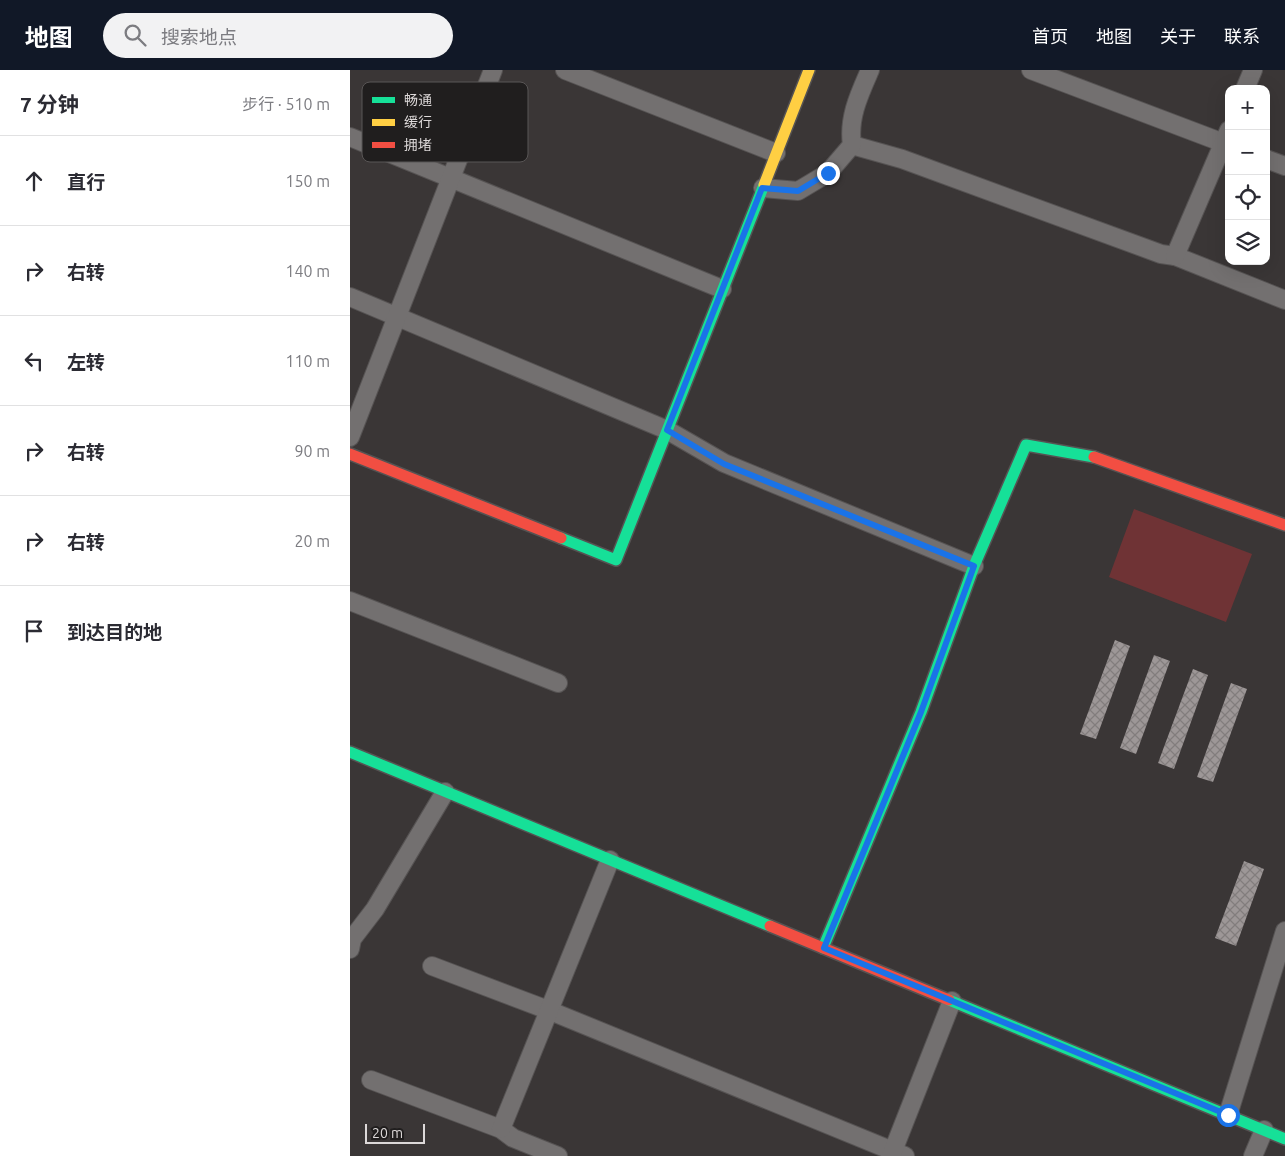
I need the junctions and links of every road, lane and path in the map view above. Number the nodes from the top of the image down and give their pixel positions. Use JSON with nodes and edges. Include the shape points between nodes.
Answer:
{"nodes":[{"id":1,"x":493,"y":70,"type":"edge"},
{"id":2,"x":565,"y":70,"type":"edge"},
{"id":3,"x":809,"y":70,"type":"edge"},
{"id":4,"x":870,"y":70,"type":"edge"},
{"id":5,"x":1031,"y":70,"type":"edge"},
{"id":6,"x":1253,"y":70,"type":"edge"},
{"id":7,"x":488,"y":82,"type":"edge"},
{"id":8,"x":1247,"y":85,"type":"edge"},
{"id":9,"x":350,"y":137,"type":"edge"},
{"id":10,"x":1225,"y":138,"type":"edge"},
{"id":11,"x":362,"y":142,"type":"edge"},
{"id":12,"x":1225,"y":144,"type":"edge"},
{"id":13,"x":852,"y":146,"type":"junction"},
{"id":14,"x":776,"y":153,"type":"junction"},
{"id":15,"x":1270,"y":160,"type":"edge"},
{"id":16,"x":411,"y":162,"type":"edge"},
{"id":17,"x":456,"y":162,"type":"edge"},
{"id":18,"x":1285,"y":166,"type":"edge"},
{"id":19,"x":450,"y":178,"type":"junction"},
{"id":20,"x":762,"y":188,"type":"junction"},
{"id":21,"x":1175,"y":256,"type":"junction"},
{"id":22,"x":722,"y":289,"type":"junction"},
{"id":23,"x":350,"y":297,"type":"edge"},
{"id":24,"x":1285,"y":300,"type":"edge"},
{"id":25,"x":397,"y":315,"type":"junction"},
{"id":26,"x":667,"y":430,"type":"junction"},
{"id":27,"x":350,"y":437,"type":"edge"},
{"id":28,"x":350,"y":454,"type":"edge"},
{"id":29,"x":1285,"y":525,"type":"edge"},
{"id":30,"x":974,"y":566,"type":"junction"},
{"id":31,"x":350,"y":601,"type":"edge"},
{"id":32,"x":558,"y":683,"type":"dead end"},
{"id":33,"x":350,"y":752,"type":"edge"},
{"id":34,"x":445,"y":792,"type":"junction"},
{"id":35,"x":610,"y":860,"type":"junction"},
{"id":36,"x":1285,"y":931,"type":"edge"},
{"id":37,"x":824,"y":948,"type":"junction"},
{"id":38,"x":350,"y":949,"type":"edge"},
{"id":39,"x":432,"y":966,"type":"dead end"},
{"id":40,"x":952,"y":1001,"type":"junction"},
{"id":41,"x":548,"y":1010,"type":"junction"},
{"id":42,"x":372,"y":1080,"type":"dead end"},
{"id":43,"x":1228,"y":1115,"type":"junction"},
{"id":44,"x":501,"y":1130,"type":"junction"},
{"id":45,"x":1264,"y":1130,"type":"junction"},
{"id":46,"x":1285,"y":1138,"type":"edge"},
{"id":47,"x":896,"y":1154,"type":"edge"},
{"id":48,"x":558,"y":1156,"type":"edge"},
{"id":49,"x":1253,"y":1156,"type":"edge"}],
"edges":[{"from":1,"to":7,"type":"street"},
{"from":2,"to":14,"type":"street"},
{"from":3,"to":14,"type":"street"},
{"from":4,"to":13,"type":"street","via":[[856,102],[849,130]]},
{"from":5,"to":10,"type":"street"},
{"from":6,"to":8,"type":"street"},
{"from":9,"to":11,"type":"street"},
{"from":12,"to":21,"type":"street"},
{"from":13,"to":20,"type":"street","via":[[828,173],[798,191]]},
{"from":13,"to":21,"type":"street","via":[[902,159],[1161,254]]},
{"from":14,"to":20,"type":"street"},
{"from":15,"to":18,"type":"street"},
{"from":16,"to":19,"type":"street"},
{"from":17,"to":19,"type":"street"},
{"from":19,"to":22,"type":"street"},
{"from":19,"to":25,"type":"street"},
{"from":20,"to":22,"type":"street"},
{"from":21,"to":24,"type":"street"},
{"from":22,"to":26,"type":"street"},
{"from":23,"to":25,"type":"street"},
{"from":25,"to":26,"type":"street"},
{"from":25,"to":27,"type":"street"},
{"from":26,"to":28,"type":"street","via":[[616,560]]},
{"from":26,"to":30,"type":"street","via":[[724,464]]},
{"from":29,"to":30,"type":"street","via":[[1091,456],[1026,445]]},
{"from":30,"to":37,"type":"street","via":[[921,712]]},
{"from":31,"to":32,"type":"street"},
{"from":33,"to":34,"type":"street"},
{"from":34,"to":35,"type":"street"},
{"from":34,"to":38,"type":"street","via":[[375,909],[352,939]]},
{"from":35,"to":37,"type":"street"},
{"from":35,"to":41,"type":"street"},
{"from":36,"to":43,"type":"street"},
{"from":37,"to":40,"type":"street"},
{"from":39,"to":41,"type":"street"},
{"from":40,"to":43,"type":"street"},
{"from":40,"to":47,"type":"street"},
{"from":41,"to":44,"type":"street"},
{"from":41,"to":47,"type":"street"},
{"from":42,"to":44,"type":"street"},
{"from":43,"to":45,"type":"street"},
{"from":44,"to":48,"type":"street"},
{"from":45,"to":46,"type":"street"},
{"from":45,"to":49,"type":"street"}]}
